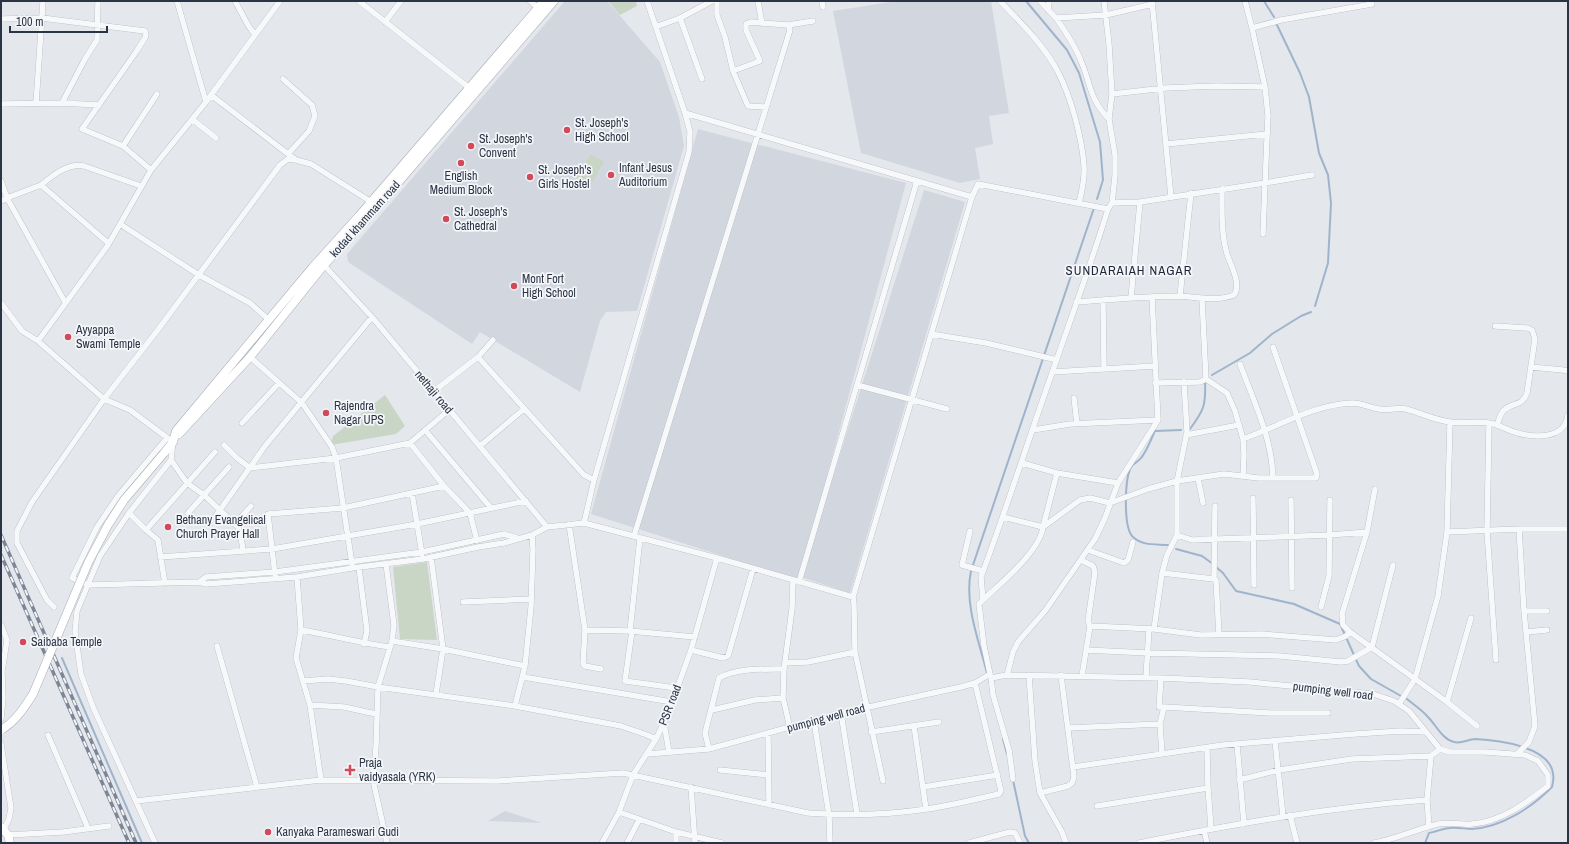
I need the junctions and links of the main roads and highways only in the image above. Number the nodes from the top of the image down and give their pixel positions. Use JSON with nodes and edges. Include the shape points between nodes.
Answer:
{"nodes":[{"id":1,"x":544,"y":1,"type":"edge"},
{"id":2,"x":554,"y":1,"type":"edge"},
{"id":3,"x":472,"y":90,"type":"junction"},
{"id":4,"x":322,"y":262,"type":"junction"},
{"id":5,"x":172,"y":439,"type":"junction"},
{"id":6,"x":1,"y":730,"type":"edge"}],
"edges":[{"from":1,"to":3,"type":"main road","name":"kodad khammam road"},
{"from":2,"to":3,"type":"main road","name":"kodad khammam road"},
{"from":3,"to":4,"type":"main road","name":"kodad khammam road"},
{"from":4,"to":5,"type":"main road","name":"kodad khammam road","via":[[269,320]]},
{"from":4,"to":5,"type":"main road","name":"kodad khammam road","via":[[250,357],[180,434]]},
{"from":5,"to":6,"type":"main road","name":"kodad khammam road","bridge":true,"via":[[164,453],[124,500],[108,525],[88,564],[33,694],[21,713]]}]}
